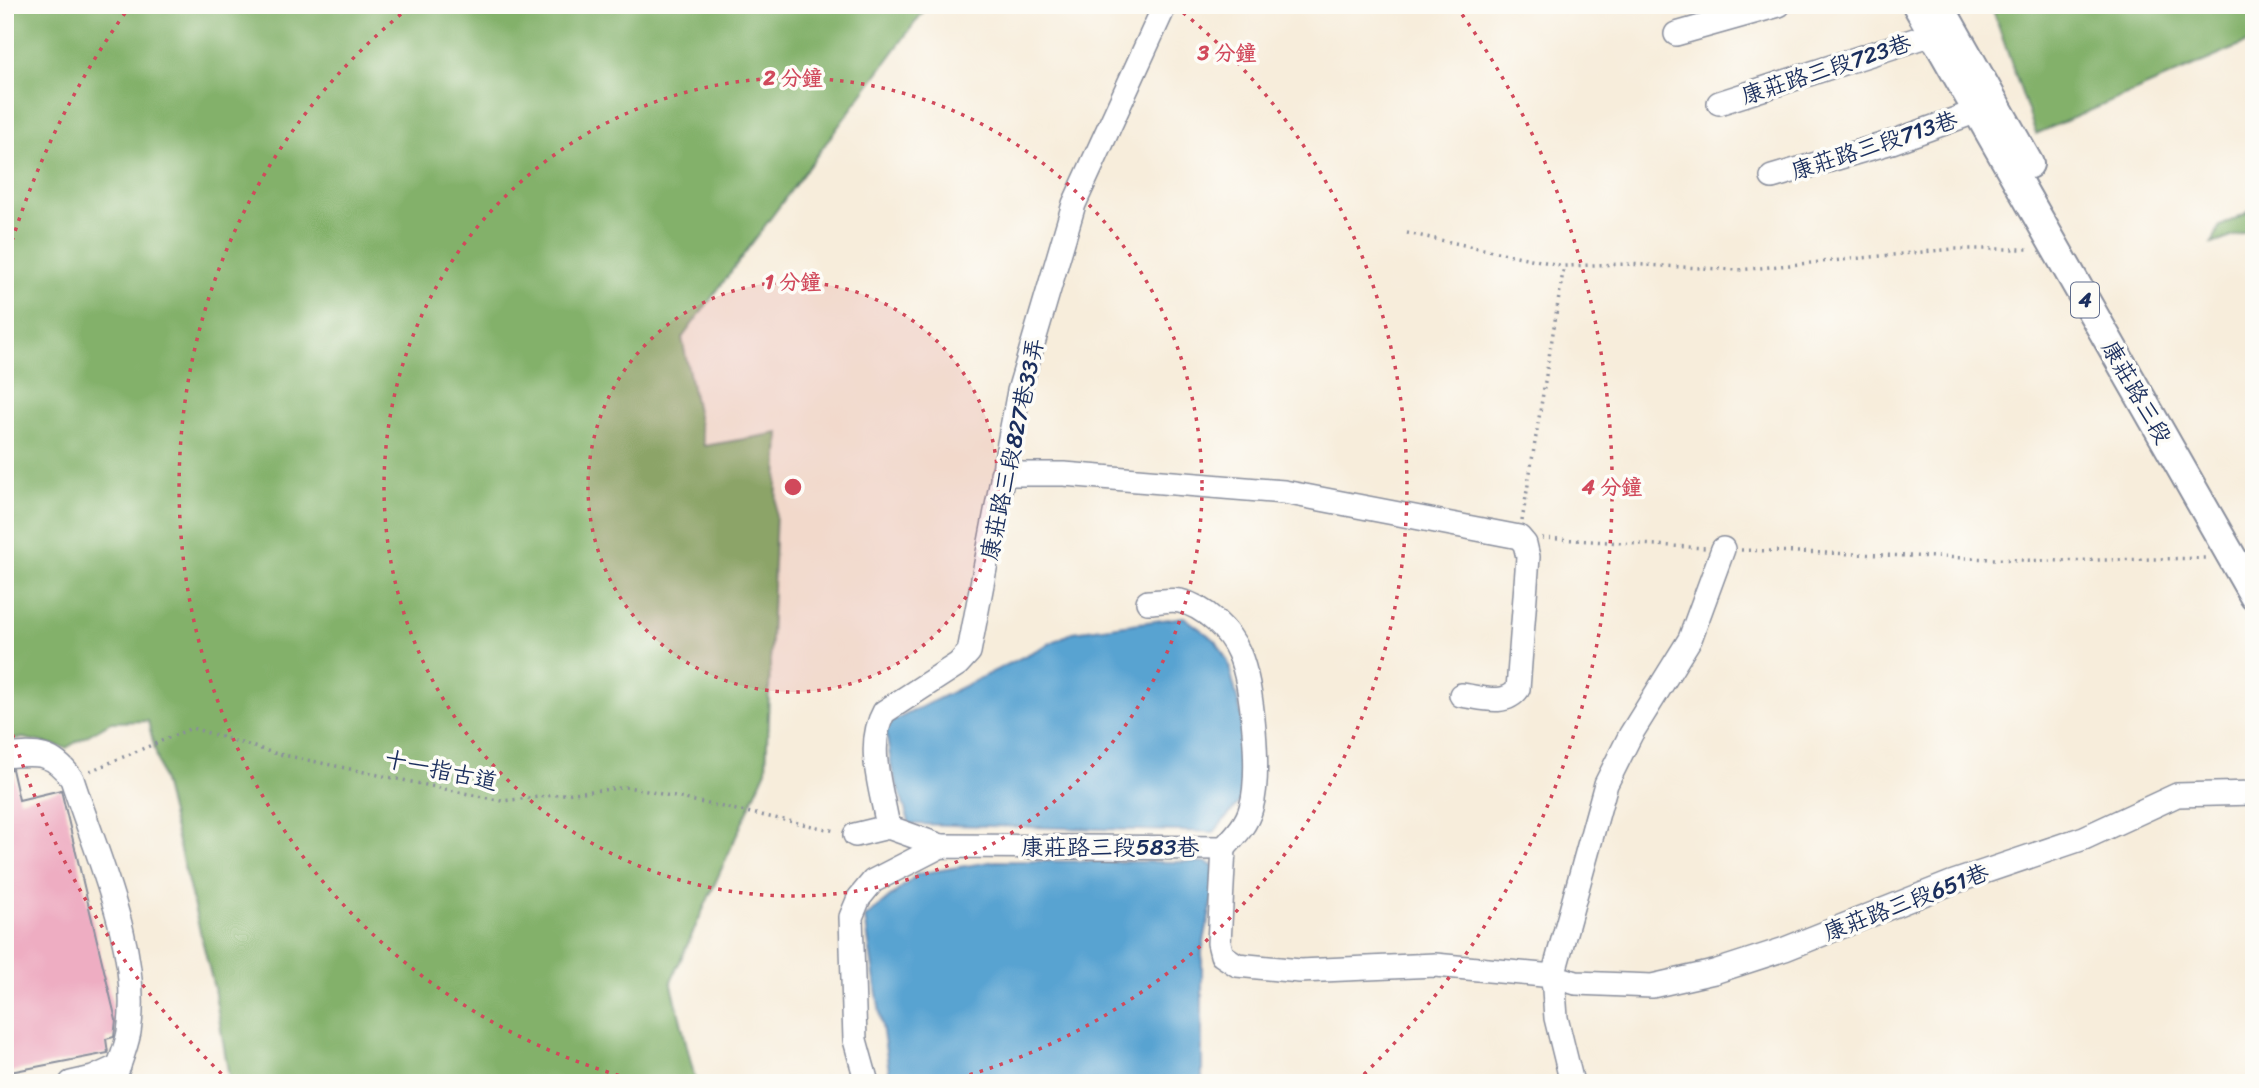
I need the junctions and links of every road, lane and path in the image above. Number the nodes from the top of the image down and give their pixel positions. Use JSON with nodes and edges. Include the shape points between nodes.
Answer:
{"nodes":[{"id":1,"x":1166,"y":5,"type":"edge"},
{"id":2,"x":1779,"y":5,"type":"edge"},
{"id":3,"x":1917,"y":5,"type":"edge"},
{"id":4,"x":1939,"y":5,"type":"edge"},
{"id":5,"x":1676,"y":34,"type":"dead end"},
{"id":6,"x":1933,"y":34,"type":"junction"},
{"id":7,"x":1719,"y":103,"type":"dead end"},
{"id":8,"x":1975,"y":113,"type":"junction"},
{"id":9,"x":1772,"y":177,"type":"dead end"},
{"id":10,"x":1407,"y":233,"type":"dead end"},
{"id":11,"x":2055,"y":248,"type":"junction"},
{"id":12,"x":1564,"y":266,"type":"junction"},
{"id":13,"x":1002,"y":474,"type":"junction"},
{"id":14,"x":1519,"y":537,"type":"junction"},
{"id":15,"x":1723,"y":549,"type":"junction"},
{"id":16,"x":2243,"y":558,"type":"edge"},
{"id":17,"x":2254,"y":596,"type":"edge"},
{"id":18,"x":1148,"y":602,"type":"dead end"},
{"id":19,"x":1461,"y":695,"type":"dead end"},
{"id":20,"x":5,"y":755,"type":"edge"},
{"id":21,"x":72,"y":779,"type":"junction"},
{"id":22,"x":2254,"y":793,"type":"edge"},
{"id":23,"x":888,"y":827,"type":"junction"},
{"id":24,"x":855,"y":835,"type":"joint"},
{"id":25,"x":941,"y":846,"type":"junction"},
{"id":26,"x":1224,"y":848,"type":"junction"},
{"id":27,"x":1553,"y":976,"type":"junction"},
{"id":28,"x":116,"y":1074,"type":"edge"},
{"id":29,"x":71,"y":1083,"type":"edge"},
{"id":30,"x":867,"y":1083,"type":"edge"},
{"id":31,"x":1572,"y":1083,"type":"edge"}],
"edges":[{"from":1,"to":13,"type":"lane","name":"康莊路三段827巷33弄","via":[[1074,204],[1019,391]]},
{"from":2,"to":5,"type":"lane"},
{"from":3,"to":6,"type":"main road","name":"康莊路三段","number":"4"},
{"from":4,"to":16,"type":"main road","name":"康莊路三段","number":"4"},
{"from":6,"to":7,"type":"lane","name":"康莊路三段723巷"},
{"from":6,"to":8,"type":"main road","name":"康莊路三段","number":"4"},
{"from":8,"to":9,"type":"lane","name":"康莊路三段713巷"},
{"from":8,"to":11,"type":"main road","name":"康莊路三段","number":"4"},
{"from":10,"to":12,"type":"path"},
{"from":11,"to":12,"type":"path","via":[[1953,249],[1739,270]]},
{"from":11,"to":16,"type":"main road","name":"康莊路三段","number":"4"},
{"from":12,"to":14,"type":"path"},
{"from":13,"to":14,"type":"lane","via":[[1064,474],[1284,492]]},
{"from":13,"to":23,"type":"lane","name":"康莊路三段827巷33弄","via":[[969,652],[884,712],[873,739]]},
{"from":14,"to":15,"type":"path"},
{"from":14,"to":19,"type":"lane","via":[[1528,557],[1518,689],[1504,700]]},
{"from":15,"to":16,"type":"path","via":[[2049,562]]},
{"from":15,"to":27,"type":"lane","via":[[1690,639],[1606,784]]},
{"from":16,"to":17,"type":"main road","name":"康莊路三段","number":"4"},
{"from":18,"to":26,"type":"lane","via":[[1180,601],[1209,616],[1240,653],[1255,736],[1256,783],[1251,810]]},
{"from":20,"to":21,"type":"lane","via":[[45,755],[61,763]]},
{"from":21,"to":24,"type":"path","name":"十一指古道","via":[[192,728],[274,753],[502,801],[628,787]]},
{"from":21,"to":28,"type":"lane","via":[[120,926],[131,989],[129,1032]]},
{"from":22,"to":27,"type":"lane","name":"康莊路三段651巷","via":[[2177,795],[2084,838],[1714,972],[1652,986],[1576,984]]},
{"from":23,"to":24,"type":"lane"},
{"from":23,"to":25,"type":"lane"},
{"from":25,"to":26,"type":"lane","name":"康莊路三段583巷"},
{"from":25,"to":30,"type":"lane","name":"康莊路三段583巷","via":[[873,881],[851,917],[855,1040]]},
{"from":26,"to":27,"type":"lane","name":"康莊路三段583巷","via":[[1219,943],[1222,955],[1237,965],[1300,971],[1434,965]]},
{"from":27,"to":31,"type":"lane","via":[[1556,1018]]},
{"from":28,"to":29,"type":"lane"}]}
